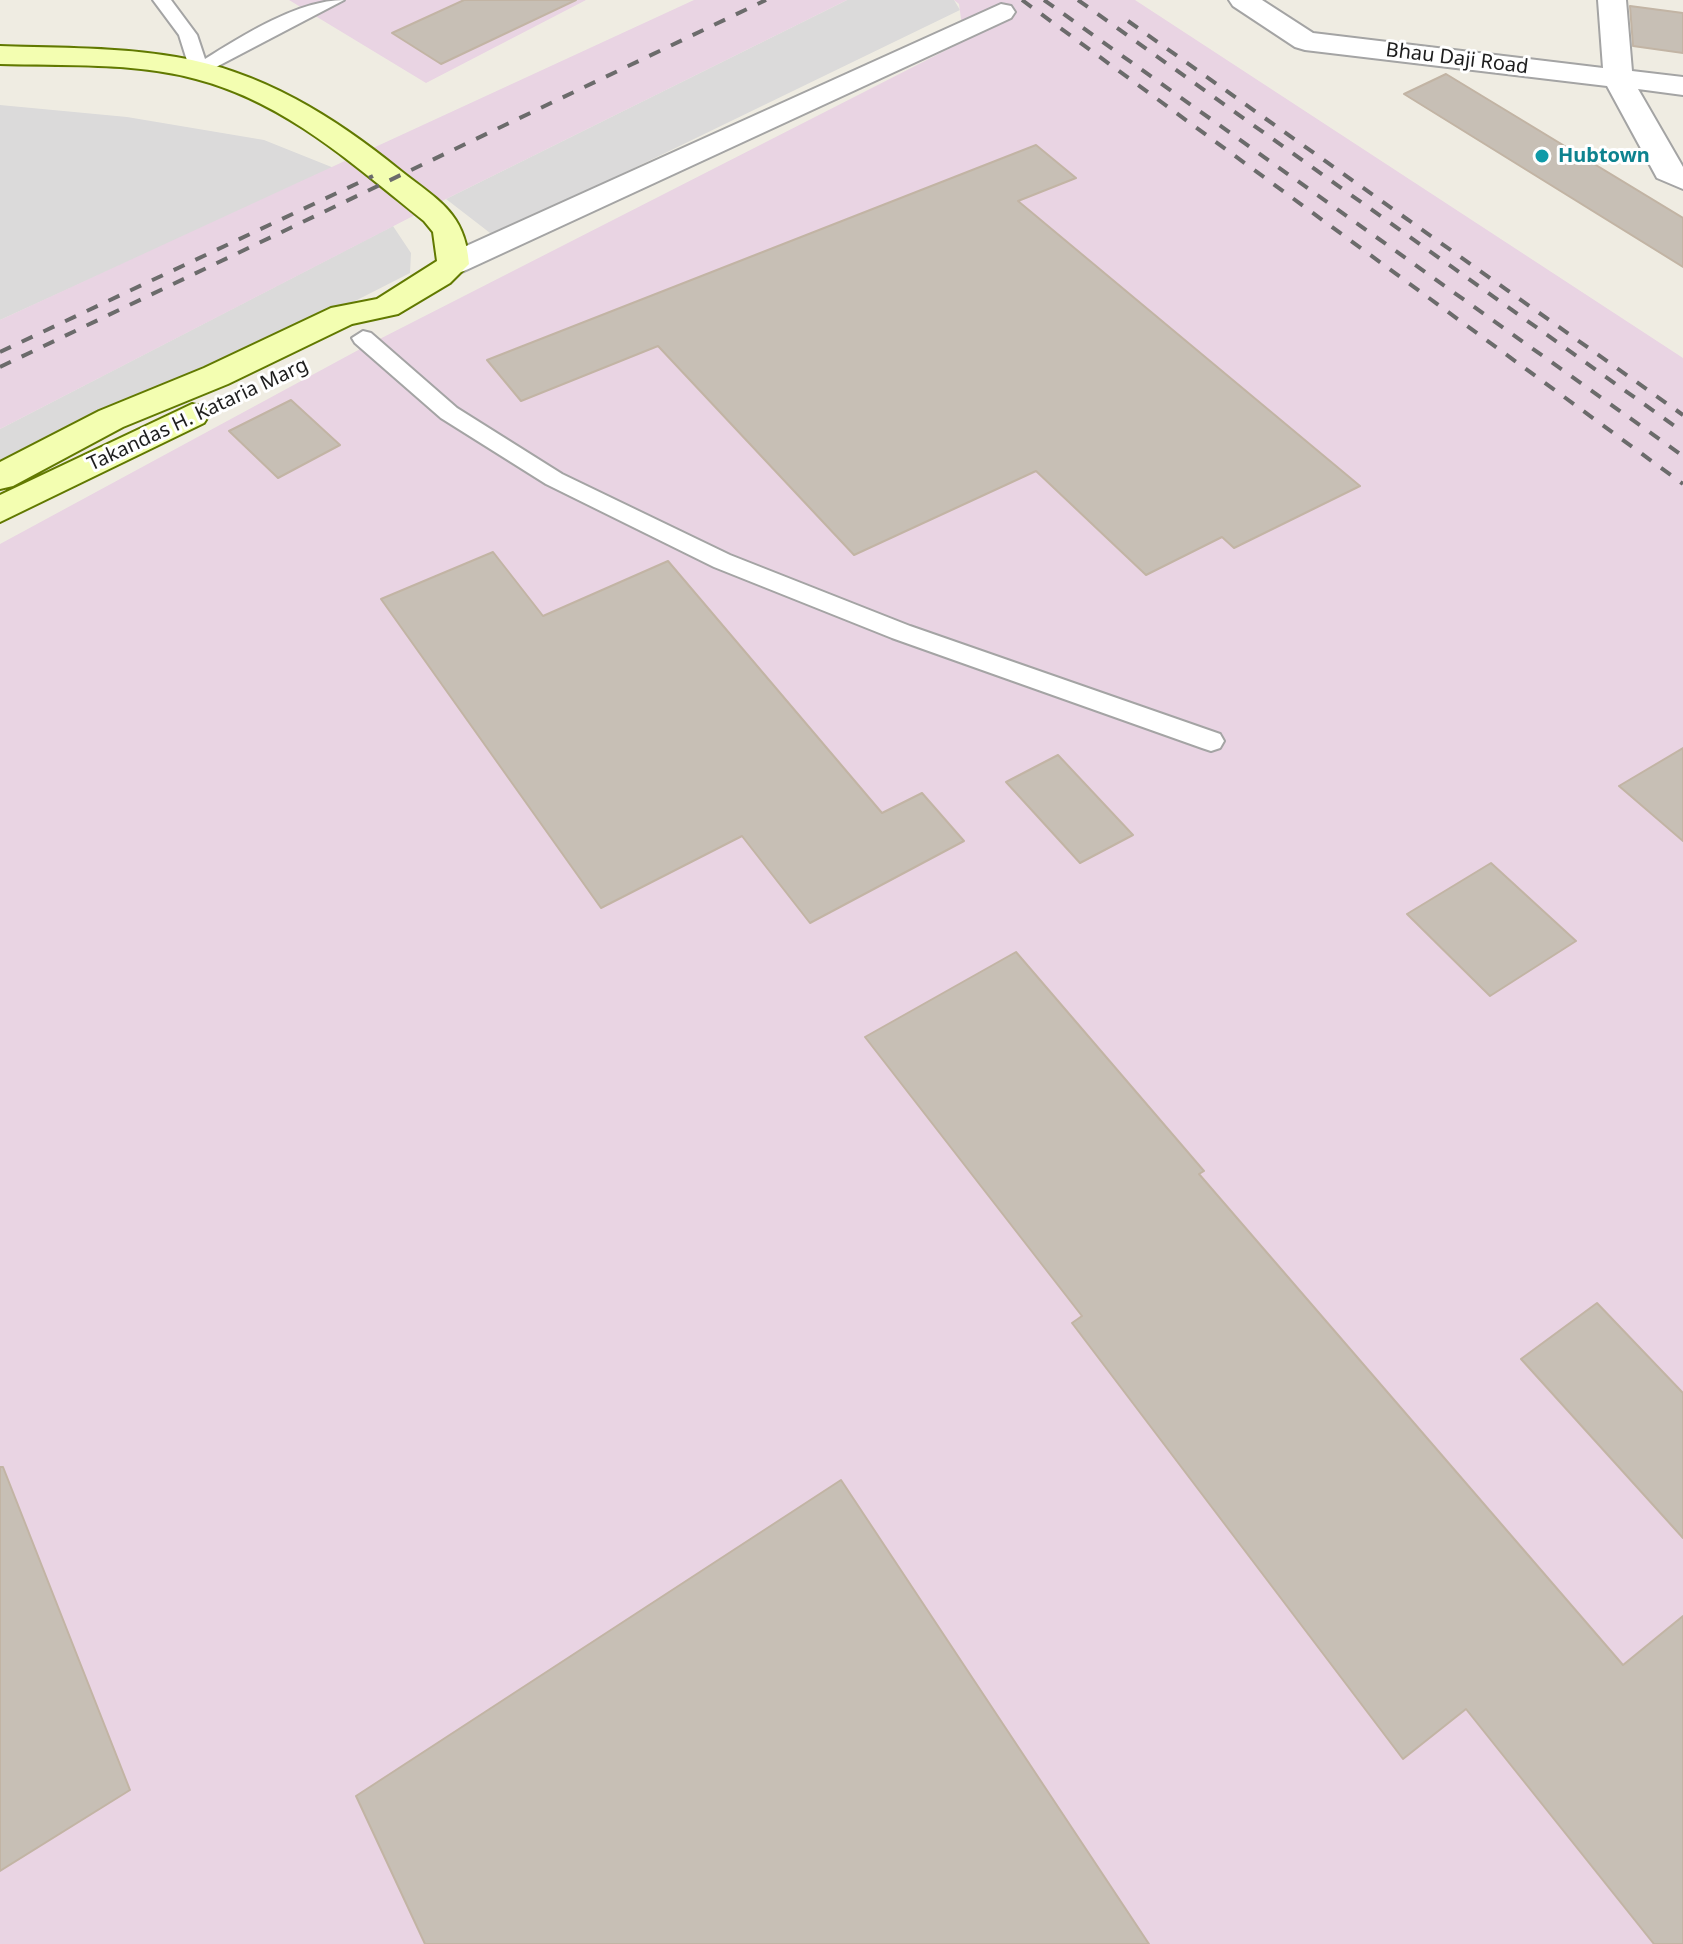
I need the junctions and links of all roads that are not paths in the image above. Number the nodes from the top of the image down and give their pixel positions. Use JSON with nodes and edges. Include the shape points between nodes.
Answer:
{"nodes":[{"id":1,"x":162,"y":0,"type":"edge"},
{"id":2,"x":335,"y":0,"type":"edge"},
{"id":3,"x":1243,"y":0,"type":"edge"},
{"id":4,"x":1612,"y":0,"type":"edge"},
{"id":5,"x":1001,"y":12,"type":"dead end"},
{"id":6,"x":0,"y":55,"type":"edge"},
{"id":7,"x":199,"y":70,"type":"junction"},
{"id":8,"x":1618,"y":79,"type":"junction"},
{"id":9,"x":1683,"y":86,"type":"edge"},
{"id":10,"x":1683,"y":180,"type":"edge"},
{"id":11,"x":453,"y":264,"type":"junction"},
{"id":12,"x":386,"y":307,"type":"junction"},
{"id":13,"x":363,"y":338,"type":"junction"},
{"id":14,"x":225,"y":386,"type":"junction"},
{"id":15,"x":22,"y":477,"type":"edge"},
{"id":16,"x":0,"y":510,"type":"edge"},
{"id":17,"x":1211,"y":741,"type":"dead end"}],
"edges":[{"from":1,"to":7,"type":"lane","via":[[188,35]]},
{"from":2,"to":7,"type":"lane"},
{"from":3,"to":8,"type":"street","name":"Bhau Daji Road","via":[[1305,41]]},
{"from":4,"to":8,"type":"street"},
{"from":5,"to":11,"type":"street"},
{"from":6,"to":7,"type":"main road"},
{"from":7,"to":11,"type":"main road","via":[[297,113],[360,152],[447,227]]},
{"from":8,"to":9,"type":"street","name":"Bhau Daji Road"},
{"from":8,"to":10,"type":"street","via":[[1668,171]]},
{"from":11,"to":12,"type":"main road","name":"Takandas H. Kataria Marg"},
{"from":12,"to":13,"type":"main road","name":"Takandas H. Kataria Marg"},
{"from":12,"to":14,"type":"main road","name":"Takandas H. Kataria Marg","via":[[343,315]]},
{"from":13,"to":14,"type":"main road","name":"Takandas H. Kataria Marg"},
{"from":13,"to":17,"type":"lane","via":[[449,413],[554,479],[722,561],[901,632]]},
{"from":14,"to":15,"type":"main road","name":"Takandas H. Kataria Marg"},
{"from":15,"to":16,"type":"main road","name":"Takandas H. Kataria Marg"}]}
